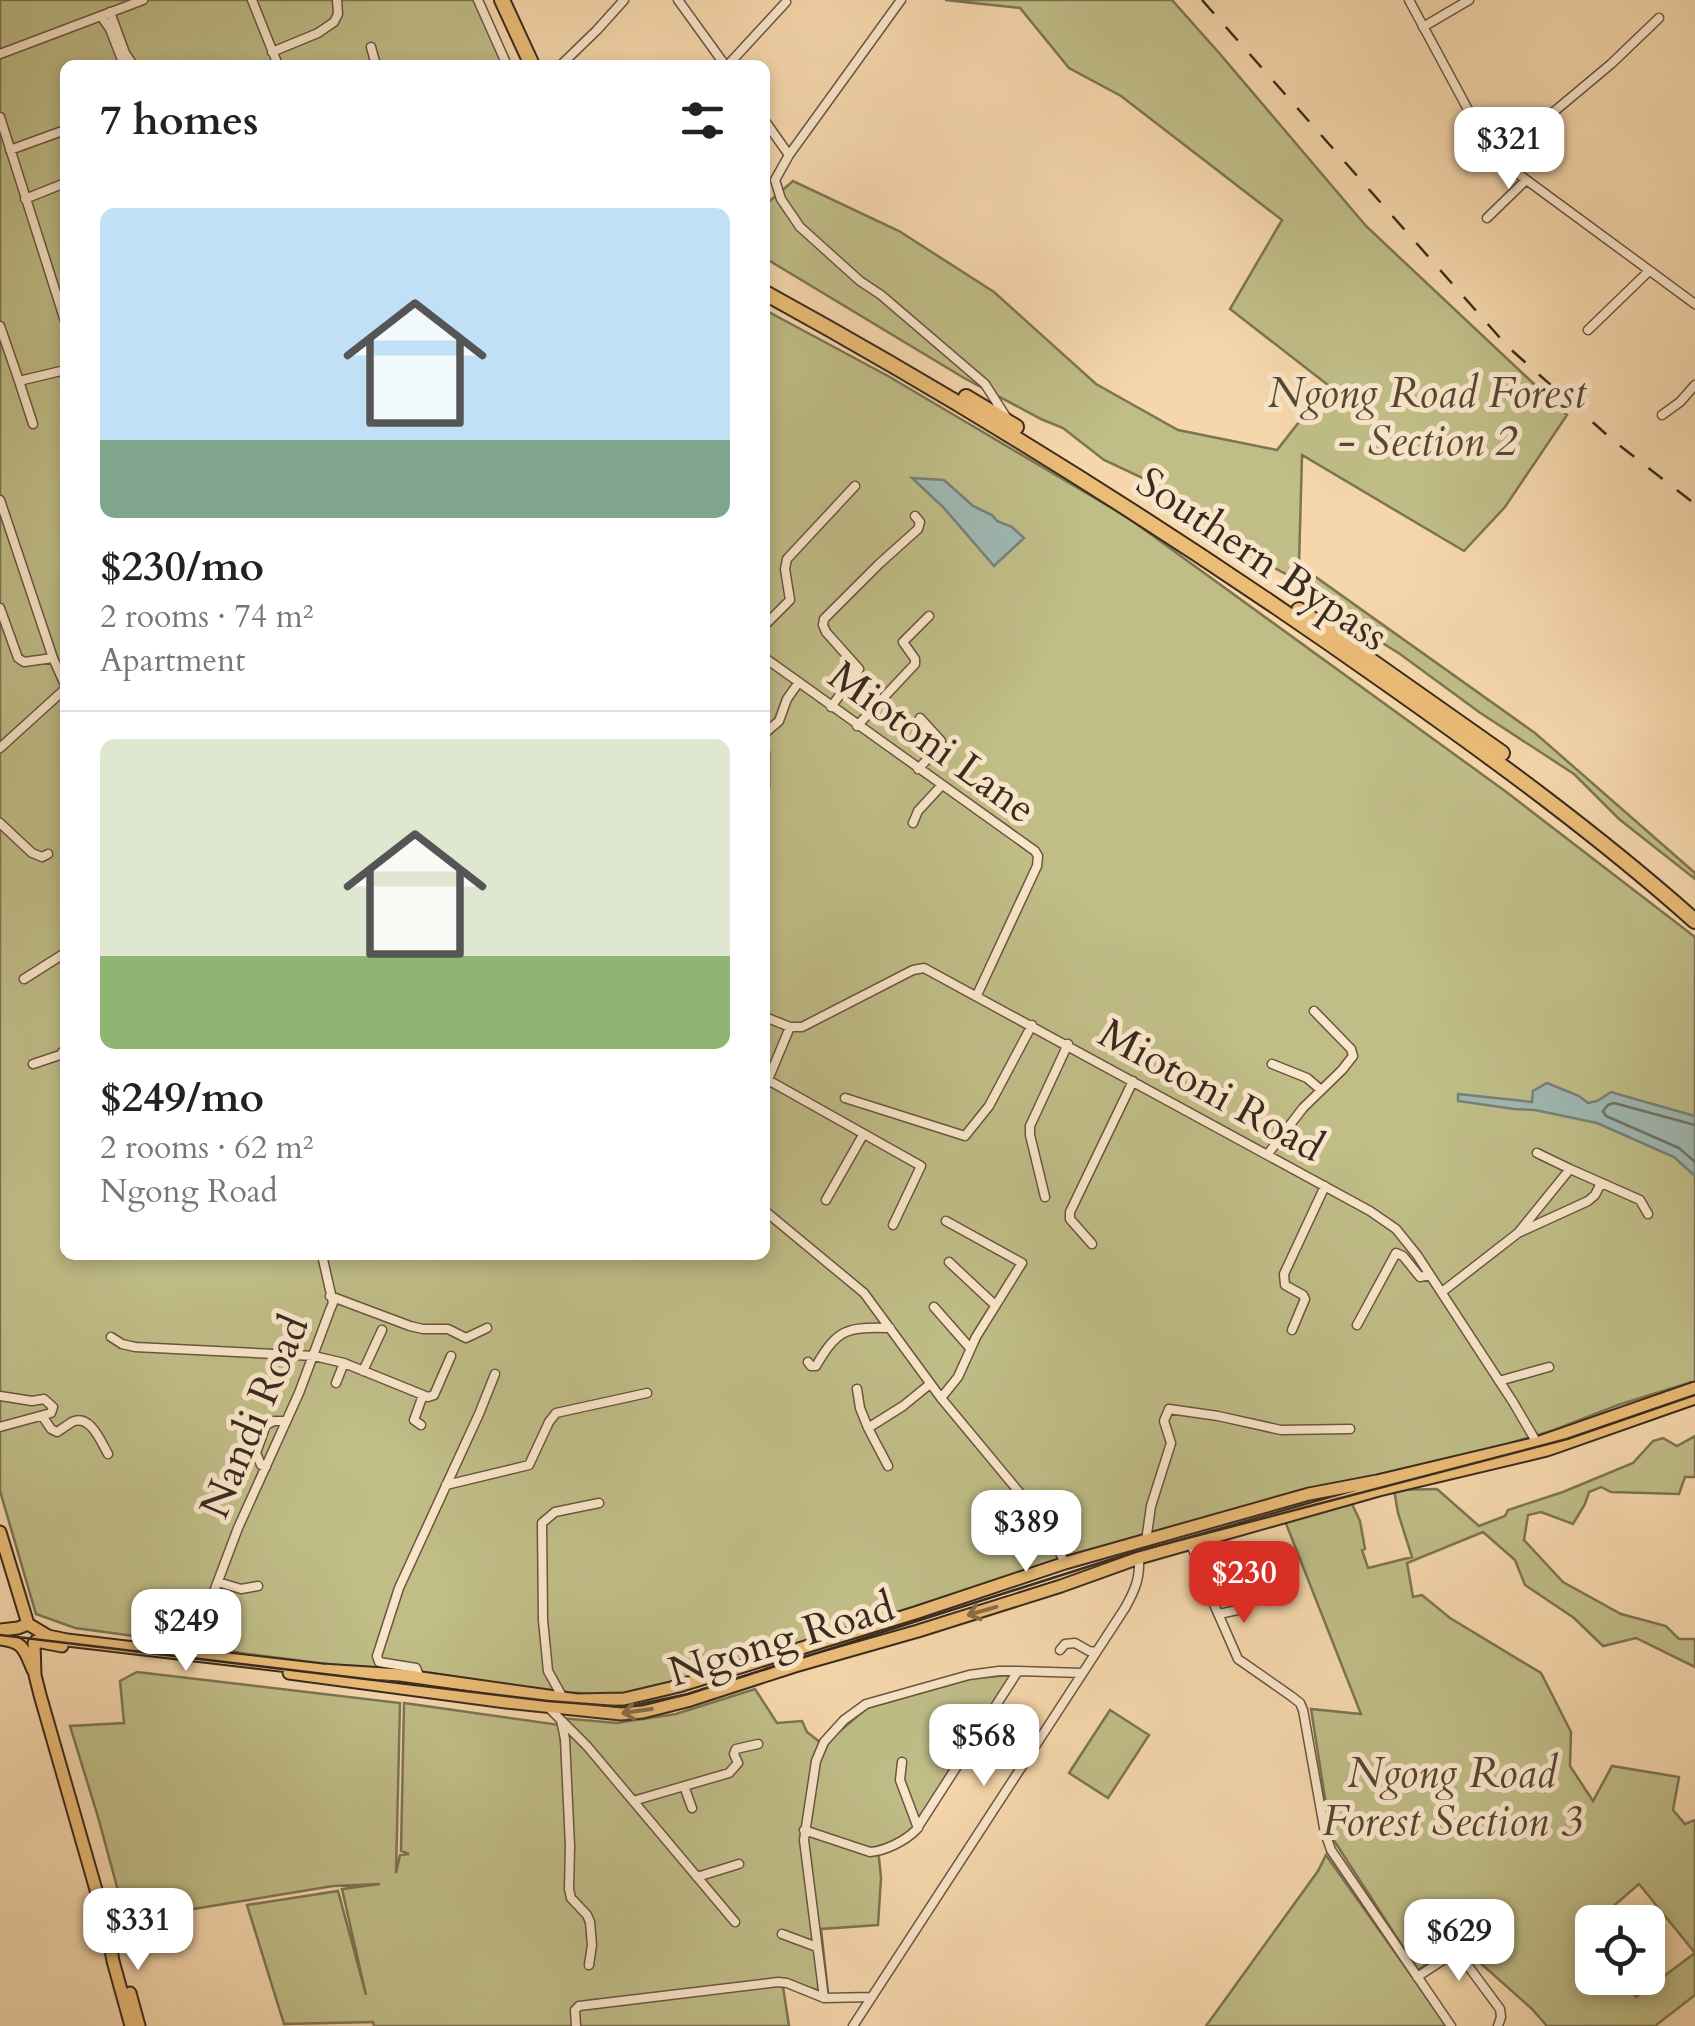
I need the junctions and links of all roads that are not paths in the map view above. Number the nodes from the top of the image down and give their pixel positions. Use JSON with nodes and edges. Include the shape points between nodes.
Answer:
{"nodes":[{"id":1,"x":142,"y":0,"type":"edge"},
{"id":2,"x":252,"y":0,"type":"edge"},
{"id":3,"x":336,"y":0,"type":"edge"},
{"id":4,"x":478,"y":0,"type":"edge"},
{"id":5,"x":498,"y":0,"type":"edge"},
{"id":6,"x":624,"y":0,"type":"edge"},
{"id":7,"x":678,"y":0,"type":"edge"},
{"id":8,"x":900,"y":0,"type":"edge"},
{"id":9,"x":1410,"y":0,"type":"edge"},
{"id":10,"x":1469,"y":0,"type":"edge"},
{"id":11,"x":786,"y":2,"type":"edge"},
{"id":12,"x":105,"y":14,"type":"junction"},
{"id":13,"x":1659,"y":18,"type":"dead end"},
{"id":14,"x":1423,"y":27,"type":"junction"},
{"id":15,"x":371,"y":47,"type":"dead end"},
{"id":16,"x":272,"y":52,"type":"junction"},
{"id":17,"x":0,"y":54,"type":"edge"},
{"id":18,"x":122,"y":60,"type":"edge"},
{"id":19,"x":130,"y":60,"type":"edge"},
{"id":20,"x":276,"y":60,"type":"edge"},
{"id":21,"x":375,"y":60,"type":"edge"},
{"id":22,"x":505,"y":60,"type":"edge"},
{"id":23,"x":521,"y":60,"type":"edge"},
{"id":24,"x":529,"y":60,"type":"edge"},
{"id":25,"x":565,"y":60,"type":"edge"},
{"id":26,"x":720,"y":60,"type":"edge"},
{"id":27,"x":727,"y":60,"type":"edge"},
{"id":28,"x":0,"y":117,"type":"edge"},
{"id":29,"x":770,"y":128,"type":"edge"},
{"id":30,"x":60,"y":132,"type":"edge"},
{"id":31,"x":10,"y":150,"type":"junction"},
{"id":32,"x":789,"y":155,"type":"junction"},
{"id":33,"x":1502,"y":163,"type":"junction"},
{"id":34,"x":1524,"y":180,"type":"junction"},
{"id":35,"x":60,"y":185,"type":"edge"},
{"id":36,"x":25,"y":199,"type":"junction"},
{"id":37,"x":1487,"y":218,"type":"dead end"},
{"id":38,"x":1649,"y":271,"type":"junction"},
{"id":39,"x":770,"y":287,"type":"edge"},
{"id":40,"x":770,"y":296,"type":"edge"},
{"id":41,"x":1695,"y":304,"type":"edge"},
{"id":42,"x":60,"y":307,"type":"edge"},
{"id":43,"x":0,"y":326,"type":"edge"},
{"id":44,"x":1588,"y":330,"type":"dead end"},
{"id":45,"x":60,"y":371,"type":"edge"},
{"id":46,"x":19,"y":381,"type":"junction"},
{"id":47,"x":1695,"y":385,"type":"edge"},
{"id":48,"x":1662,"y":415,"type":"dead end"},
{"id":49,"x":33,"y":424,"type":"dead end"},
{"id":50,"x":1011,"y":424,"type":"junction"},
{"id":51,"x":855,"y":486,"type":"dead end"},
{"id":52,"x":0,"y":500,"type":"edge"},
{"id":53,"x":915,"y":516,"type":"dead end"},
{"id":54,"x":0,"y":608,"type":"edge"},
{"id":55,"x":928,"y":616,"type":"dead end"},
{"id":56,"x":770,"y":620,"type":"edge"},
{"id":57,"x":53,"y":658,"type":"junction"},
{"id":58,"x":770,"y":662,"type":"edge"},
{"id":59,"x":60,"y":675,"type":"edge"},
{"id":60,"x":799,"y":682,"type":"junction"},
{"id":61,"x":60,"y":692,"type":"edge"},
{"id":62,"x":831,"y":708,"type":"junction"},
{"id":63,"x":920,"y":718,"type":"dead end"},
{"id":64,"x":857,"y":726,"type":"junction"},
{"id":65,"x":770,"y":729,"type":"edge"},
{"id":66,"x":0,"y":748,"type":"edge"},
{"id":67,"x":918,"y":769,"type":"junction"},
{"id":68,"x":941,"y":786,"type":"junction"},
{"id":69,"x":0,"y":823,"type":"edge"},
{"id":70,"x":913,"y":823,"type":"dead end"},
{"id":71,"x":48,"y":854,"type":"dead end"},
{"id":72,"x":1695,"y":909,"type":"edge"},
{"id":73,"x":1695,"y":920,"type":"edge"},
{"id":74,"x":60,"y":956,"type":"edge"},
{"id":75,"x":24,"y":979,"type":"dead end"},
{"id":76,"x":977,"y":995,"type":"junction"},
{"id":77,"x":1314,"y":1011,"type":"dead end"},
{"id":78,"x":770,"y":1019,"type":"edge"},
{"id":79,"x":1032,"y":1025,"type":"junction"},
{"id":80,"x":790,"y":1027,"type":"junction"},
{"id":81,"x":1068,"y":1044,"type":"junction"},
{"id":82,"x":60,"y":1054,"type":"edge"},
{"id":83,"x":33,"y":1064,"type":"dead end"},
{"id":84,"x":1272,"y":1064,"type":"dead end"},
{"id":85,"x":770,"y":1074,"type":"edge"},
{"id":86,"x":1133,"y":1081,"type":"junction"},
{"id":87,"x":770,"y":1086,"type":"edge"},
{"id":88,"x":1321,"y":1090,"type":"junction"},
{"id":89,"x":844,"y":1098,"type":"dead end"},
{"id":90,"x":863,"y":1135,"type":"junction"},
{"id":91,"x":1537,"y":1153,"type":"dead end"},
{"id":92,"x":1267,"y":1154,"type":"junction"},
{"id":93,"x":1570,"y":1169,"type":"junction"},
{"id":94,"x":1601,"y":1182,"type":"junction"},
{"id":95,"x":1325,"y":1186,"type":"junction"},
{"id":96,"x":1045,"y":1198,"type":"dead end"},
{"id":97,"x":826,"y":1200,"type":"dead end"},
{"id":98,"x":1648,"y":1214,"type":"dead end"},
{"id":99,"x":770,"y":1216,"type":"edge"},
{"id":100,"x":946,"y":1221,"type":"dead end"},
{"id":101,"x":893,"y":1225,"type":"dead end"},
{"id":102,"x":1518,"y":1233,"type":"junction"},
{"id":103,"x":1092,"y":1244,"type":"dead end"},
{"id":104,"x":323,"y":1260,"type":"edge"},
{"id":105,"x":948,"y":1262,"type":"dead end"},
{"id":106,"x":1430,"y":1275,"type":"junction"},
{"id":107,"x":1442,"y":1292,"type":"junction"},
{"id":108,"x":330,"y":1296,"type":"junction"},
{"id":109,"x":995,"y":1305,"type":"junction"},
{"id":110,"x":934,"y":1307,"type":"dead end"},
{"id":111,"x":1357,"y":1325,"type":"dead end"},
{"id":112,"x":487,"y":1328,"type":"dead end"},
{"id":113,"x":890,"y":1328,"type":"junction"},
{"id":114,"x":382,"y":1330,"type":"dead end"},
{"id":115,"x":1292,"y":1330,"type":"dead end"},
{"id":116,"x":111,"y":1337,"type":"dead end"},
{"id":117,"x":970,"y":1348,"type":"junction"},
{"id":118,"x":314,"y":1356,"type":"junction"},
{"id":119,"x":451,"y":1356,"type":"dead end"},
{"id":120,"x":808,"y":1362,"type":"dead end"},
{"id":121,"x":344,"y":1363,"type":"junction"},
{"id":122,"x":1549,"y":1367,"type":"dead end"},
{"id":123,"x":363,"y":1370,"type":"junction"},
{"id":124,"x":495,"y":1374,"type":"dead end"},
{"id":125,"x":1499,"y":1381,"type":"junction"},
{"id":126,"x":336,"y":1383,"type":"dead end"},
{"id":127,"x":930,"y":1384,"type":"junction"},
{"id":128,"x":1695,"y":1388,"type":"edge"},
{"id":129,"x":857,"y":1389,"type":"dead end"},
{"id":130,"x":646,"y":1393,"type":"dead end"},
{"id":131,"x":0,"y":1396,"type":"edge"},
{"id":132,"x":424,"y":1396,"type":"junction"},
{"id":133,"x":941,"y":1398,"type":"junction"},
{"id":134,"x":1695,"y":1398,"type":"edge"},
{"id":135,"x":43,"y":1417,"type":"junction"},
{"id":136,"x":286,"y":1421,"type":"junction"},
{"id":137,"x":421,"y":1425,"type":"dead end"},
{"id":138,"x":0,"y":1427,"type":"edge"},
{"id":139,"x":868,"y":1428,"type":"junction"},
{"id":140,"x":1350,"y":1429,"type":"dead end"},
{"id":141,"x":1537,"y":1444,"type":"junction"},
{"id":142,"x":108,"y":1454,"type":"dead end"},
{"id":143,"x":888,"y":1466,"type":"dead end"},
{"id":144,"x":266,"y":1467,"type":"junction"},
{"id":145,"x":446,"y":1485,"type":"junction"},
{"id":146,"x":598,"y":1503,"type":"dead end"},
{"id":147,"x":1271,"y":1505,"type":"junction"},
{"id":148,"x":1277,"y":1518,"type":"junction"},
{"id":149,"x":0,"y":1532,"type":"edge"},
{"id":150,"x":1146,"y":1541,"type":"junction"},
{"id":151,"x":1191,"y":1544,"type":"junction"},
{"id":152,"x":0,"y":1556,"type":"edge"},
{"id":153,"x":1139,"y":1558,"type":"junction"},
{"id":154,"x":1066,"y":1563,"type":"junction"},
{"id":155,"x":218,"y":1582,"type":"junction"},
{"id":156,"x":258,"y":1586,"type":"dead end"},
{"id":157,"x":1250,"y":1594,"type":"dead end"},
{"id":158,"x":1219,"y":1614,"type":"junction"},
{"id":159,"x":0,"y":1630,"type":"edge"},
{"id":160,"x":27,"y":1635,"type":"junction"},
{"id":161,"x":0,"y":1639,"type":"edge"},
{"id":162,"x":1060,"y":1650,"type":"dead end"},
{"id":163,"x":1096,"y":1652,"type":"junction"},
{"id":164,"x":187,"y":1654,"type":"junction"},
{"id":165,"x":376,"y":1659,"type":"junction"},
{"id":166,"x":734,"y":1668,"type":"junction"},
{"id":167,"x":1018,"y":1671,"type":"junction"},
{"id":168,"x":371,"y":1673,"type":"junction"},
{"id":169,"x":1082,"y":1673,"type":"junction"},
{"id":170,"x":549,"y":1677,"type":"junction"},
{"id":171,"x":420,"y":1678,"type":"junction"},
{"id":172,"x":696,"y":1680,"type":"junction"},
{"id":173,"x":742,"y":1684,"type":"junction"},
{"id":174,"x":537,"y":1694,"type":"junction"},
{"id":175,"x":703,"y":1696,"type":"junction"},
{"id":176,"x":562,"y":1698,"type":"junction"},
{"id":177,"x":546,"y":1706,"type":"junction"},
{"id":178,"x":561,"y":1720,"type":"junction"},
{"id":179,"x":758,"y":1744,"type":"dead end"},
{"id":180,"x":902,"y":1762,"type":"dead end"},
{"id":181,"x":684,"y":1786,"type":"junction"},
{"id":182,"x":633,"y":1802,"type":"junction"},
{"id":183,"x":692,"y":1808,"type":"dead end"},
{"id":184,"x":918,"y":1828,"type":"junction"},
{"id":185,"x":804,"y":1830,"type":"junction"},
{"id":186,"x":739,"y":1864,"type":"dead end"},
{"id":187,"x":697,"y":1877,"type":"junction"},
{"id":188,"x":735,"y":1922,"type":"dead end"},
{"id":189,"x":108,"y":1928,"type":"junction"},
{"id":190,"x":782,"y":1934,"type":"dead end"},
{"id":191,"x":817,"y":1947,"type":"junction"},
{"id":192,"x":589,"y":1965,"type":"dead end"},
{"id":193,"x":1416,"y":1977,"type":"junction"},
{"id":194,"x":824,"y":1998,"type":"junction"},
{"id":195,"x":872,"y":1998,"type":"junction"},
{"id":196,"x":131,"y":2026,"type":"edge"},
{"id":197,"x":140,"y":2026,"type":"edge"},
{"id":198,"x":576,"y":2026,"type":"edge"},
{"id":199,"x":853,"y":2026,"type":"edge"},
{"id":200,"x":1451,"y":2026,"type":"edge"},
{"id":201,"x":1498,"y":2026,"type":"edge"}],
"edges":[{"from":1,"to":12,"type":"street"},
{"from":2,"to":16,"type":"street"},
{"from":3,"to":16,"type":"street","via":[[338,14],[328,27]]},
{"from":4,"to":22,"type":"street"},
{"from":5,"to":23,"type":"highway"},
{"from":5,"to":24,"type":"highway"},
{"from":6,"to":25,"type":"street"},
{"from":7,"to":26,"type":"street"},
{"from":8,"to":32,"type":"street"},
{"from":9,"to":14,"type":"street"},
{"from":10,"to":14,"type":"street"},
{"from":11,"to":27,"type":"street"},
{"from":12,"to":17,"type":"street"},
{"from":12,"to":18,"type":"street"},
{"from":12,"to":19,"type":"street"},
{"from":13,"to":33,"type":"street"},
{"from":14,"to":33,"type":"street"},
{"from":15,"to":21,"type":"street"},
{"from":16,"to":20,"type":"street"},
{"from":28,"to":31,"type":"street"},
{"from":29,"to":32,"type":"street"},
{"from":30,"to":31,"type":"street"},
{"from":31,"to":36,"type":"street"},
{"from":32,"to":50,"type":"street","via":[[776,183],[804,232],[985,384]]},
{"from":33,"to":34,"type":"street"},
{"from":34,"to":37,"type":"street"},
{"from":34,"to":38,"type":"street"},
{"from":35,"to":36,"type":"street"},
{"from":36,"to":42,"type":"street"},
{"from":38,"to":41,"type":"street"},
{"from":38,"to":44,"type":"street"},
{"from":39,"to":50,"type":"highway","name":"Southern Bypass"},
{"from":40,"to":73,"type":"highway","name":"Southern Bypass","via":[[991,423],[1264,596],[1496,761]]},
{"from":43,"to":46,"type":"street"},
{"from":45,"to":46,"type":"street"},
{"from":46,"to":49,"type":"street"},
{"from":47,"to":48,"type":"street"},
{"from":50,"to":72,"type":"highway","name":"Southern Bypass","via":[[1364,655],[1504,755]]},
{"from":51,"to":56,"type":"street","via":[[788,559],[790,600]]},
{"from":52,"to":57,"type":"street"},
{"from":53,"to":62,"type":"street","via":[[918,530],[824,618],[826,632],[859,670]]},
{"from":54,"to":57,"type":"street","via":[[20,660]]},
{"from":55,"to":64,"type":"street","via":[[903,642],[915,664]]},
{"from":57,"to":59,"type":"street"},
{"from":58,"to":60,"type":"street","name":"Miotoni Lane"},
{"from":60,"to":62,"type":"street","name":"Miotoni Lane"},
{"from":60,"to":65,"type":"street"},
{"from":61,"to":66,"type":"street"},
{"from":62,"to":64,"type":"street","name":"Miotoni Lane"},
{"from":63,"to":67,"type":"street","via":[[942,741]]},
{"from":64,"to":67,"type":"street","name":"Miotoni Lane"},
{"from":67,"to":68,"type":"street","name":"Miotoni Lane"},
{"from":68,"to":70,"type":"street"},
{"from":68,"to":76,"type":"street","name":"Miotoni Lane","via":[[1038,856]]},
{"from":69,"to":71,"type":"street","via":[[32,853]]},
{"from":74,"to":75,"type":"street"},
{"from":76,"to":79,"type":"street","name":"Miotoni Road"},
{"from":76,"to":80,"type":"street","name":"Miotoni Road","via":[[918,968],[802,1028]]},
{"from":77,"to":88,"type":"street","via":[[1353,1053]]},
{"from":78,"to":80,"type":"street"},
{"from":79,"to":81,"type":"street","name":"Miotoni Road"},
{"from":79,"to":89,"type":"street","via":[[989,1106],[965,1136]]},
{"from":80,"to":85,"type":"street"},
{"from":81,"to":86,"type":"street","name":"Miotoni Road"},
{"from":81,"to":96,"type":"street","via":[[1030,1126]]},
{"from":82,"to":83,"type":"street"},
{"from":84,"to":88,"type":"street"},
{"from":86,"to":92,"type":"street","name":"Miotoni Road"},
{"from":86,"to":103,"type":"street","via":[[1070,1216]]},
{"from":87,"to":90,"type":"street"},
{"from":88,"to":92,"type":"street"},
{"from":90,"to":97,"type":"street"},
{"from":90,"to":101,"type":"street","via":[[921,1166]]},
{"from":91,"to":93,"type":"street"},
{"from":92,"to":95,"type":"street","name":"Miotoni Road"},
{"from":93,"to":94,"type":"street"},
{"from":93,"to":102,"type":"street"},
{"from":94,"to":98,"type":"street","via":[[1640,1200]]},
{"from":94,"to":102,"type":"street","via":[[1588,1202]]},
{"from":95,"to":106,"type":"street","name":"Miotoni Road","via":[[1396,1228]]},
{"from":95,"to":115,"type":"street","via":[[1284,1274],[1286,1285],[1304,1297]]},
{"from":99,"to":113,"type":"street","via":[[859,1288]]},
{"from":100,"to":109,"type":"street","via":[[1022,1262]]},
{"from":102,"to":107,"type":"street"},
{"from":104,"to":108,"type":"street","name":"Nandi Road"},
{"from":105,"to":109,"type":"street"},
{"from":106,"to":107,"type":"street","name":"Miotoni Road"},
{"from":106,"to":111,"type":"street","via":[[1420,1277],[1396,1254]]},
{"from":107,"to":125,"type":"street","name":"Miotoni Road"},
{"from":108,"to":112,"type":"street","via":[[466,1338]]},
{"from":108,"to":118,"type":"street","name":"Nandi Road"},
{"from":109,"to":117,"type":"street"},
{"from":110,"to":117,"type":"street"},
{"from":113,"to":120,"type":"street","via":[[845,1332],[816,1366]]},
{"from":113,"to":127,"type":"street"},
{"from":114,"to":123,"type":"street"},
{"from":116,"to":118,"type":"street","via":[[135,1347]]},
{"from":117,"to":133,"type":"street"},
{"from":118,"to":121,"type":"street"},
{"from":118,"to":136,"type":"street","name":"Nandi Road"},
{"from":119,"to":132,"type":"street","via":[[434,1395]]},
{"from":121,"to":123,"type":"street"},
{"from":121,"to":126,"type":"street"},
{"from":122,"to":125,"type":"street"},
{"from":123,"to":132,"type":"street"},
{"from":124,"to":145,"type":"street"},
{"from":125,"to":141,"type":"street","name":"Miotoni Road"},
{"from":127,"to":133,"type":"street"},
{"from":127,"to":139,"type":"street"},
{"from":128,"to":141,"type":"main road","name":"Ngong Road"},
{"from":129,"to":139,"type":"street"},
{"from":130,"to":145,"type":"street","via":[[556,1413],[528,1465]]},
{"from":131,"to":135,"type":"street","via":[[44,1399],[53,1407]]},
{"from":132,"to":137,"type":"street","via":[[414,1420]]},
{"from":133,"to":154,"type":"street"},
{"from":134,"to":148,"type":"main road","name":"Ngong Road","via":[[1547,1450]]},
{"from":135,"to":138,"type":"street"},
{"from":135,"to":142,"type":"street","via":[[57,1432],[86,1422]]},
{"from":136,"to":144,"type":"street","name":"Nandi Road"},
{"from":136,"to":144,"type":"street","via":[[266,1426],[256,1453]]},
{"from":139,"to":143,"type":"street"},
{"from":140,"to":150,"type":"street","via":[[1282,1430],[1170,1409],[1164,1422],[1170,1448]]},
{"from":141,"to":147,"type":"main road","name":"Ngong Road"},
{"from":144,"to":155,"type":"street","name":"Nandi Road"},
{"from":145,"to":165,"type":"street"},
{"from":146,"to":170,"type":"street","via":[[556,1512],[542,1523]]},
{"from":147,"to":148,"type":"main road"},
{"from":147,"to":150,"type":"main road","name":"Ngong Road"},
{"from":148,"to":151,"type":"main road","name":"Ngong Road"},
{"from":149,"to":160,"type":"main road"},
{"from":150,"to":154,"type":"main road","name":"Ngong Road"},
{"from":151,"to":153,"type":"main road","name":"Ngong Road"},
{"from":151,"to":158,"type":"street"},
{"from":152,"to":160,"type":"main road"},
{"from":153,"to":163,"type":"street","via":[[1137,1587]]},
{"from":153,"to":173,"type":"main road","name":"Ngong Road","one_way":true},
{"from":154,"to":166,"type":"main road","name":"Ngong Road"},
{"from":155,"to":156,"type":"street"},
{"from":155,"to":164,"type":"street","name":"Nandi Road"},
{"from":157,"to":158,"type":"street","via":[[1247,1608]]},
{"from":158,"to":193,"type":"street","via":[[1238,1660],[1300,1703],[1328,1843]]},
{"from":159,"to":160,"type":"main road","name":"Ngong Road"},
{"from":160,"to":161,"type":"main road","name":"Ngong Road"},
{"from":160,"to":164,"type":"main road","name":"Ngong Road"},
{"from":160,"to":177,"type":"main road","name":"Ngong Road","via":[[58,1646]]},
{"from":160,"to":189,"type":"main road"},
{"from":162,"to":163,"type":"street","via":[[1072,1643]]},
{"from":163,"to":169,"type":"street"},
{"from":164,"to":168,"type":"main road","name":"Ngong Road"},
{"from":165,"to":168,"type":"street"},
{"from":165,"to":171,"type":"street","via":[[416,1668]]},
{"from":166,"to":172,"type":"main road","name":"Ngong Road"},
{"from":166,"to":173,"type":"main road","via":[[732,1679]]},
{"from":167,"to":169,"type":"street"},
{"from":167,"to":184,"type":"street"},
{"from":167,"to":185,"type":"street","via":[[970,1675],[859,1707],[818,1753]]},
{"from":168,"to":171,"type":"main road","name":"Ngong Road"},
{"from":169,"to":195,"type":"street"},
{"from":170,"to":174,"type":"street"},
{"from":170,"to":176,"type":"street"},
{"from":171,"to":174,"type":"main road","name":"Ngong Road"},
{"from":172,"to":175,"type":"main road","via":[[710,1686]]},
{"from":172,"to":176,"type":"main road","name":"Ngong Road","via":[[624,1700]]},
{"from":173,"to":175,"type":"main road","name":"Ngong Road"},
{"from":174,"to":176,"type":"main road","name":"Ngong Road"},
{"from":175,"to":177,"type":"main road","name":"Ngong Road","one_way":true,"via":[[621,1714]]},
{"from":177,"to":178,"type":"street"},
{"from":178,"to":182,"type":"street"},
{"from":178,"to":192,"type":"street","via":[[569,1890],[590,1922]]},
{"from":179,"to":181,"type":"street","via":[[736,1750],[737,1766],[729,1773]]},
{"from":180,"to":184,"type":"street","via":[[900,1780]]},
{"from":181,"to":182,"type":"street"},
{"from":181,"to":183,"type":"street"},
{"from":182,"to":187,"type":"street"},
{"from":184,"to":185,"type":"street","via":[[874,1852]]},
{"from":185,"to":191,"type":"street"},
{"from":186,"to":187,"type":"street"},
{"from":187,"to":188,"type":"street"},
{"from":189,"to":196,"type":"main road"},
{"from":189,"to":197,"type":"main road"},
{"from":190,"to":191,"type":"street"},
{"from":191,"to":194,"type":"street"},
{"from":193,"to":200,"type":"street"},
{"from":193,"to":201,"type":"street","via":[[1457,1951],[1500,2009]]},
{"from":194,"to":195,"type":"street"},
{"from":194,"to":198,"type":"street","via":[[778,1982],[579,2006]]},
{"from":195,"to":199,"type":"street"}]}
